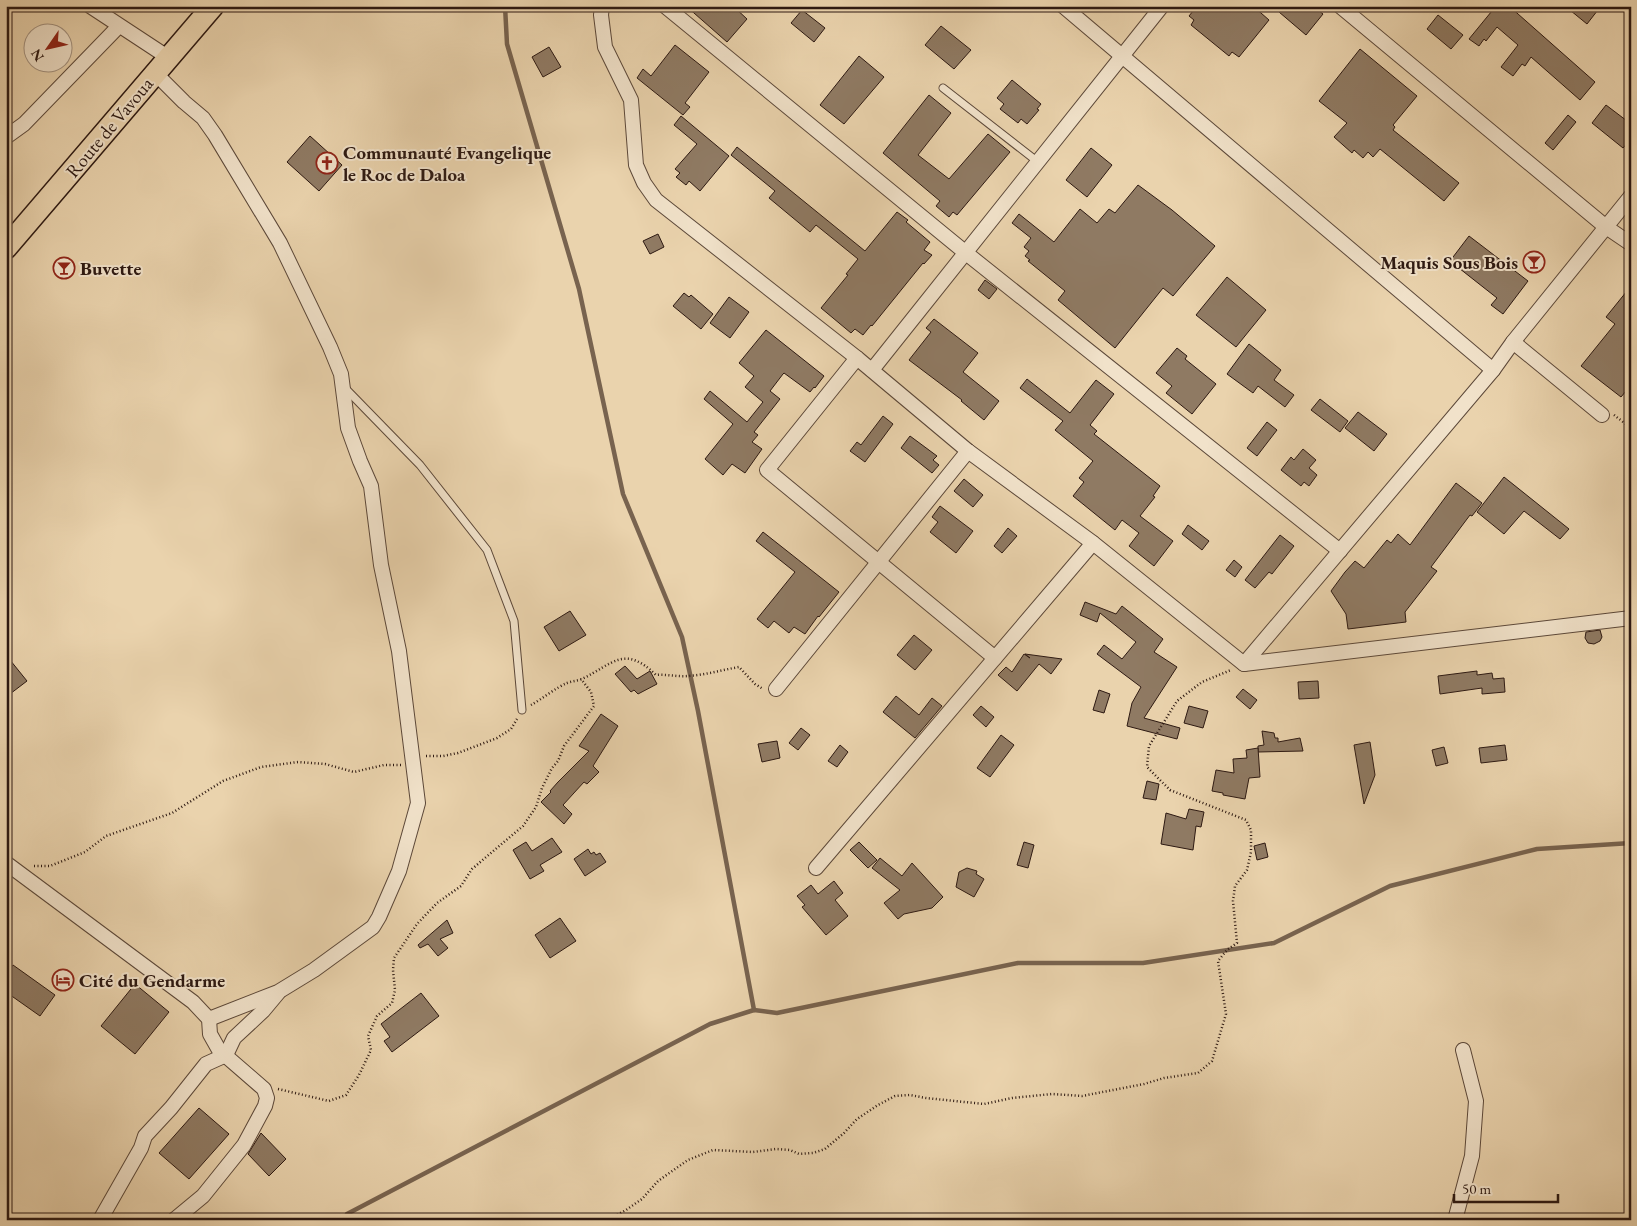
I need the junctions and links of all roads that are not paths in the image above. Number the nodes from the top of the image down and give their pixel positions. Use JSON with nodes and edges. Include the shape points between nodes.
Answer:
{"nodes":[{"id":1,"x":90,"y":6,"type":"edge"},
{"id":2,"x":212,"y":6,"type":"edge"},
{"id":3,"x":602,"y":6,"type":"edge"},
{"id":4,"x":665,"y":6,"type":"edge"},
{"id":5,"x":1063,"y":6,"type":"edge"},
{"id":6,"x":1162,"y":6,"type":"edge"},
{"id":7,"x":1340,"y":6,"type":"edge"},
{"id":8,"x":119,"y":26,"type":"junction"},
{"id":9,"x":1121,"y":56,"type":"junction"},
{"id":10,"x":162,"y":66,"type":"junction"},
{"id":11,"x":944,"y":88,"type":"dead end"},
{"id":12,"x":6,"y":137,"type":"edge"},
{"id":13,"x":1038,"y":162,"type":"junction"},
{"id":14,"x":1631,"y":196,"type":"edge"},
{"id":15,"x":1606,"y":227,"type":"junction"},
{"id":16,"x":1631,"y":244,"type":"edge"},
{"id":17,"x":6,"y":248,"type":"edge"},
{"id":18,"x":966,"y":253,"type":"junction"},
{"id":19,"x":1513,"y":342,"type":"junction"},
{"id":20,"x":857,"y":358,"type":"junction"},
{"id":21,"x":872,"y":370,"type":"junction"},
{"id":22,"x":1493,"y":370,"type":"junction"},
{"id":23,"x":342,"y":384,"type":"junction"},
{"id":24,"x":1602,"y":415,"type":"road end"},
{"id":25,"x":968,"y":451,"type":"junction"},
{"id":26,"x":1093,"y":543,"type":"junction"},
{"id":27,"x":1340,"y":551,"type":"junction"},
{"id":28,"x":878,"y":562,"type":"junction"},
{"id":29,"x":1631,"y":618,"type":"edge"},
{"id":30,"x":995,"y":658,"type":"junction"},
{"id":31,"x":1244,"y":664,"type":"junction"},
{"id":32,"x":776,"y":689,"type":"road end"},
{"id":33,"x":522,"y":710,"type":"road end"},
{"id":34,"x":9,"y":865,"type":"edge"},
{"id":35,"x":816,"y":868,"type":"dead end"},
{"id":36,"x":278,"y":992,"type":"junction"},
{"id":37,"x":209,"y":1019,"type":"junction"},
{"id":38,"x":1463,"y":1050,"type":"dead end"},
{"id":39,"x":226,"y":1056,"type":"junction"},
{"id":40,"x":100,"y":1220,"type":"edge"},
{"id":41,"x":174,"y":1220,"type":"edge"},
{"id":42,"x":1455,"y":1220,"type":"edge"}],
"edges":[{"from":1,"to":8,"type":"street"},
{"from":2,"to":10,"type":"main road","name":"Route de Vavoua"},
{"from":3,"to":20,"type":"street","via":[[605,46],[631,100],[636,165],[656,200]]},
{"from":4,"to":18,"type":"street"},
{"from":5,"to":9,"type":"street"},
{"from":6,"to":9,"type":"street"},
{"from":7,"to":15,"type":"street"},
{"from":8,"to":10,"type":"street"},
{"from":8,"to":12,"type":"street","via":[[24,124]]},
{"from":9,"to":13,"type":"street"},
{"from":9,"to":22,"type":"street"},
{"from":10,"to":17,"type":"main road","name":"Route de Vavoua"},
{"from":10,"to":23,"type":"street","via":[[184,102],[210,126],[258,204],[330,347]]},
{"from":11,"to":13,"type":"lane"},
{"from":13,"to":18,"type":"street"},
{"from":14,"to":15,"type":"street"},
{"from":15,"to":16,"type":"street"},
{"from":15,"to":19,"type":"street"},
{"from":18,"to":21,"type":"street"},
{"from":18,"to":27,"type":"street"},
{"from":19,"to":22,"type":"street"},
{"from":19,"to":24,"type":"street"},
{"from":20,"to":21,"type":"street"},
{"from":20,"to":28,"type":"street","via":[[767,470]]},
{"from":21,"to":25,"type":"street"},
{"from":22,"to":27,"type":"street"},
{"from":23,"to":33,"type":"lane","via":[[420,465],[487,550],[514,621]]},
{"from":23,"to":36,"type":"street","via":[[348,428],[371,486],[381,565],[398,650],[418,803],[399,871],[373,927]]},
{"from":25,"to":26,"type":"street"},
{"from":25,"to":28,"type":"street"},
{"from":26,"to":30,"type":"street"},
{"from":26,"to":31,"type":"street"},
{"from":27,"to":31,"type":"street"},
{"from":28,"to":30,"type":"street"},
{"from":28,"to":32,"type":"street"},
{"from":29,"to":31,"type":"street"},
{"from":30,"to":35,"type":"street"},
{"from":34,"to":37,"type":"street","via":[[193,1002]]},
{"from":36,"to":37,"type":"street"},
{"from":36,"to":39,"type":"street","via":[[264,1011],[234,1038]]},
{"from":37,"to":39,"type":"street","via":[[210,1034]]},
{"from":38,"to":42,"type":"street","via":[[1476,1101],[1472,1156]]},
{"from":39,"to":40,"type":"street","via":[[206,1064],[145,1136]]},
{"from":39,"to":41,"type":"street","via":[[264,1089],[265,1106],[244,1145],[203,1196]]}]}
